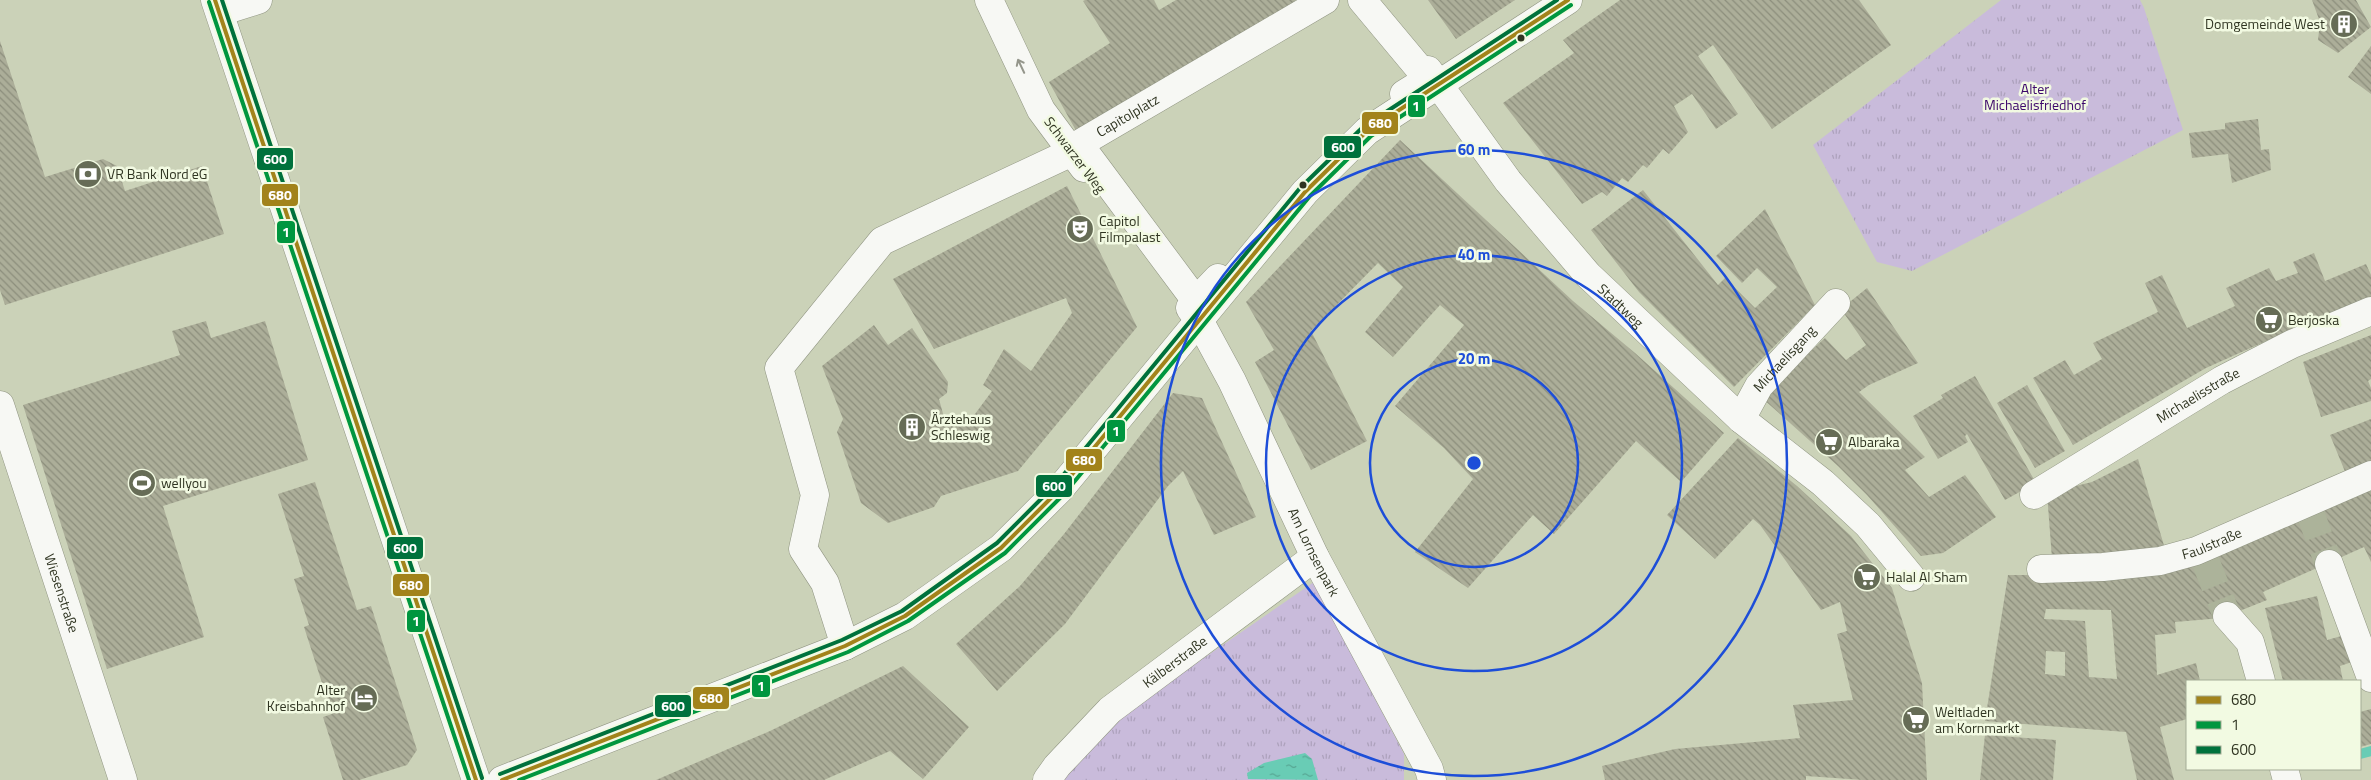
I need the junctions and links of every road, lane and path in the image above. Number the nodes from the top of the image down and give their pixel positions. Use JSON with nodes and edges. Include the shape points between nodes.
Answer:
{"nodes":[{"id":1,"x":258,"y":0,"type":"edge"},
{"id":2,"x":989,"y":0,"type":"edge"},
{"id":3,"x":1325,"y":0,"type":"edge"},
{"id":4,"x":1362,"y":0,"type":"edge"},
{"id":5,"x":1368,"y":0,"type":"edge"},
{"id":6,"x":1568,"y":0,"type":"edge"},
{"id":7,"x":217,"y":6,"type":"edge"},
{"id":8,"x":1439,"y":83,"type":"junction"},
{"id":9,"x":1072,"y":152,"type":"junction"},
{"id":10,"x":1836,"y":303,"type":"dead end"},
{"id":11,"x":2371,"y":311,"type":"edge"},
{"id":12,"x":1200,"y":322,"type":"junction"},
{"id":13,"x":0,"y":405,"type":"edge"},
{"id":14,"x":1741,"y":419,"type":"junction"},
{"id":15,"x":2371,"y":475,"type":"edge"},
{"id":16,"x":2034,"y":495,"type":"dead end"},
{"id":17,"x":1315,"y":557,"type":"junction"},
{"id":18,"x":2329,"y":564,"type":"tunnel mouth"},
{"id":19,"x":2041,"y":569,"type":"dead end"},
{"id":20,"x":1911,"y":577,"type":"dead end"},
{"id":21,"x":2228,"y":616,"type":"tunnel mouth"},
{"id":22,"x":845,"y":646,"type":"junction"},
{"id":23,"x":2371,"y":678,"type":"edge"},
{"id":24,"x":2261,"y":680,"type":"edge"},
{"id":25,"x":123,"y":780,"type":"edge"},
{"id":26,"x":476,"y":780,"type":"edge"},
{"id":27,"x":502,"y":780,"type":"edge"},
{"id":28,"x":1047,"y":780,"type":"edge"},
{"id":29,"x":1432,"y":780,"type":"edge"}],
"edges":[{"from":1,"to":7,"type":"street"},
{"from":9,"to":2,"type":"street","name":"Schwarzer Weg","one_way":true,"via":[[1041,110]]},
{"from":3,"to":4,"type":"street","name":"Capitolplatz","via":[[1080,144],[1196,301],[1360,121],[1428,79]]},
{"from":5,"to":8,"type":"street","name":"Stadtweg"},
{"from":6,"to":8,"type":"street"},
{"from":7,"to":26,"type":"street"},
{"from":8,"to":12,"type":"street","via":[[1367,131],[1305,192]]},
{"from":8,"to":14,"type":"street","name":"Stadtweg","via":[[1508,181],[1588,275]]},
{"from":9,"to":12,"type":"street","name":"Schwarzer Weg"},
{"from":9,"to":22,"type":"street","via":[[882,241],[779,368],[815,495],[803,549],[826,583]]},
{"from":10,"to":14,"type":"street","name":"Michaelisgang","via":[[1759,386]]},
{"from":11,"to":16,"type":"street","name":"Michaelisstraße","via":[[2292,344],[2222,380]]},
{"from":12,"to":17,"type":"street","name":"Am Lornsenpark","via":[[1232,381]]},
{"from":12,"to":22,"type":"street","via":[[1060,489],[1001,548],[905,616]]},
{"from":13,"to":25,"type":"street","name":"Wiesenstraße"},
{"from":14,"to":20,"type":"street","name":"Stadtweg","via":[[1823,483],[1868,525]]},
{"from":15,"to":19,"type":"street","name":"Faulstraße","via":[[2200,553],[2103,567]]},
{"from":17,"to":28,"type":"street","name":"Kälberstraße","via":[[1110,710]]},
{"from":17,"to":29,"type":"street","name":"Am Lornsenpark"},
{"from":18,"to":23,"type":"street"},
{"from":21,"to":24,"type":"street","via":[[2250,642]]},
{"from":22,"to":27,"type":"street"}]}
